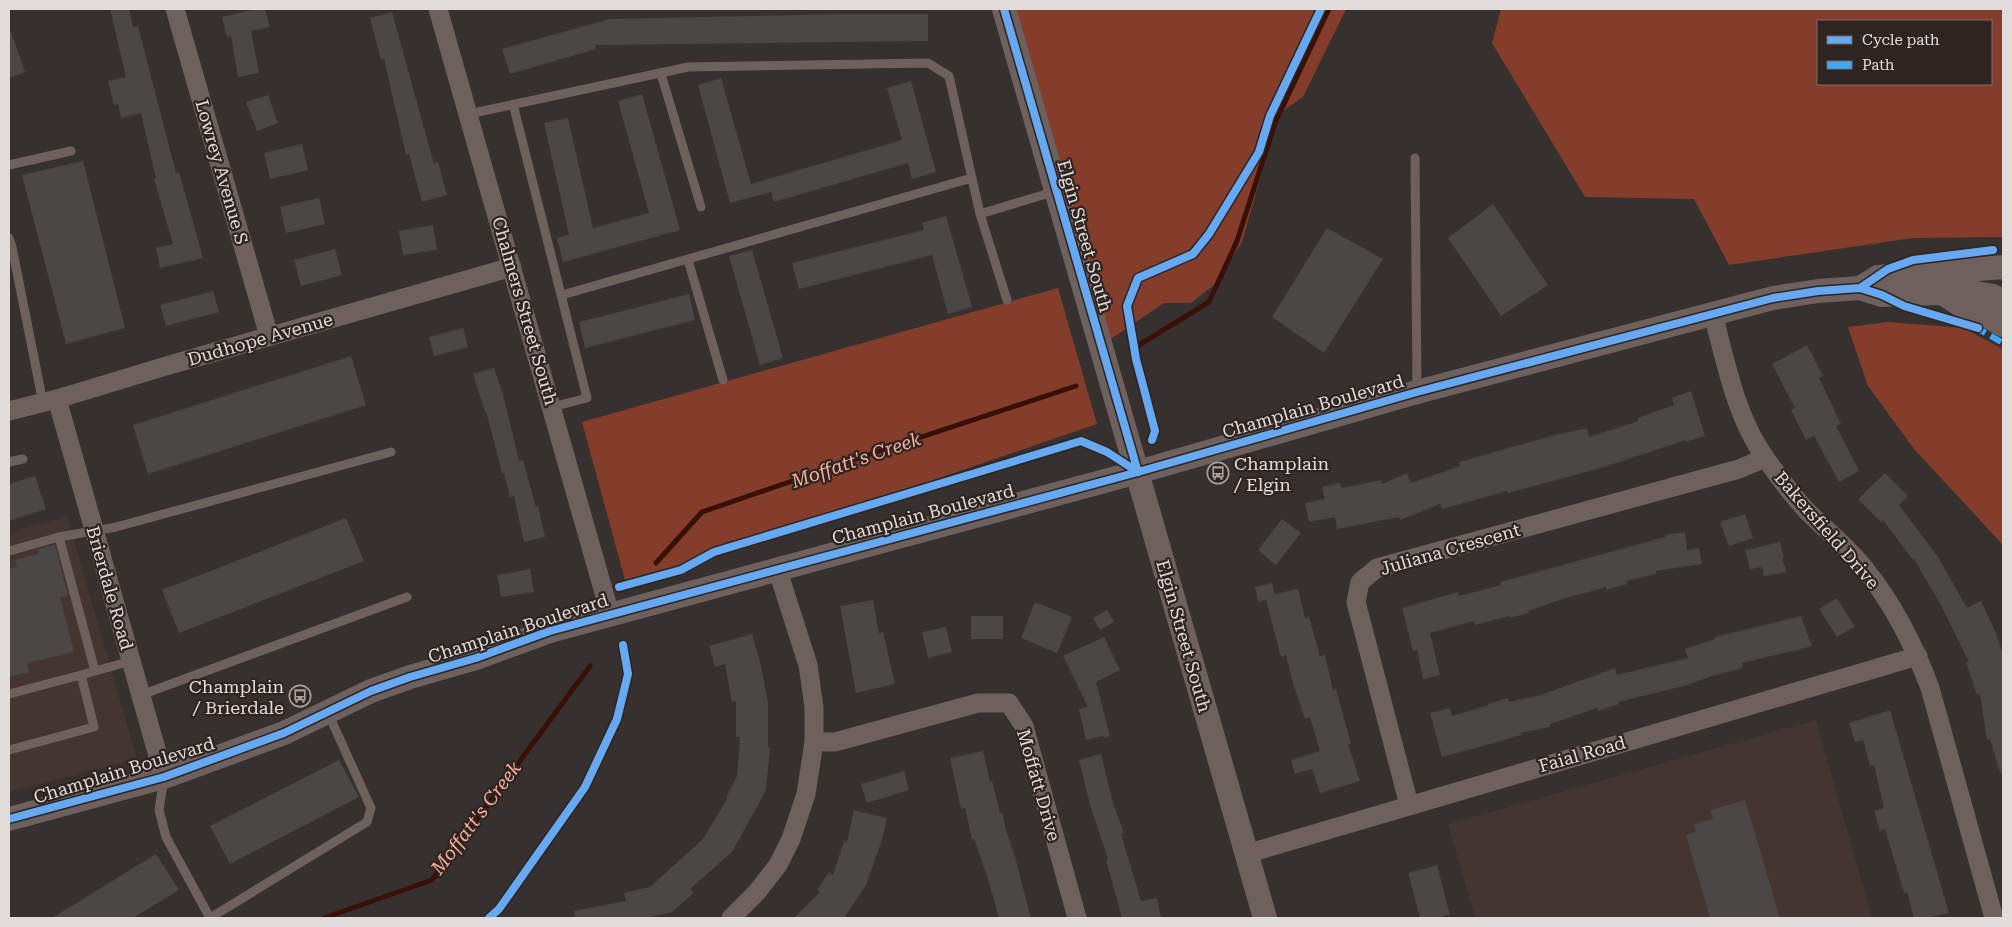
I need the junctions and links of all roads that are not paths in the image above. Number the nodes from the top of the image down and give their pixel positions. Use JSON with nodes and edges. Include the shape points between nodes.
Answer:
{"nodes":[{"id":1,"x":175,"y":9,"type":"edge"},
{"id":2,"x":438,"y":9,"type":"edge"},
{"id":3,"x":1004,"y":9,"type":"edge"},
{"id":4,"x":661,"y":74,"type":"junction"},
{"id":5,"x":513,"y":104,"type":"junction"},
{"id":6,"x":468,"y":114,"type":"junction"},
{"id":7,"x":71,"y":151,"type":"dead end"},
{"id":8,"x":1415,"y":158,"type":"dead end"},
{"id":9,"x":9,"y":165,"type":"edge"},
{"id":10,"x":972,"y":178,"type":"junction"},
{"id":11,"x":1056,"y":191,"type":"junction"},
{"id":12,"x":701,"y":207,"type":"dead end"},
{"id":13,"x":980,"y":214,"type":"junction"},
{"id":14,"x":9,"y":238,"type":"edge"},
{"id":15,"x":688,"y":260,"type":"junction"},
{"id":16,"x":2003,"y":267,"type":"edge"},
{"id":17,"x":512,"y":268,"type":"junction"},
{"id":18,"x":1860,"y":288,"type":"junction"},
{"id":19,"x":1941,"y":292,"type":"junction"},
{"id":20,"x":562,"y":296,"type":"junction"},
{"id":21,"x":1006,"y":300,"type":"dead end"},
{"id":22,"x":2003,"y":301,"type":"edge"},
{"id":23,"x":1713,"y":314,"type":"junction"},
{"id":24,"x":2003,"y":325,"type":"edge"},
{"id":25,"x":269,"y":336,"type":"junction"},
{"id":26,"x":723,"y":380,"type":"dead end"},
{"id":27,"x":1418,"y":392,"type":"junction"},
{"id":28,"x":50,"y":401,"type":"junction"},
{"id":29,"x":552,"y":407,"type":"junction"},
{"id":30,"x":9,"y":411,"type":"edge"},
{"id":31,"x":391,"y":452,"type":"dead end"},
{"id":32,"x":1765,"y":458,"type":"junction"},
{"id":33,"x":23,"y":459,"type":"dead end"},
{"id":34,"x":9,"y":462,"type":"edge"},
{"id":35,"x":1138,"y":472,"type":"junction"},
{"id":36,"x":94,"y":530,"type":"junction"},
{"id":37,"x":59,"y":537,"type":"junction"},
{"id":38,"x":9,"y":551,"type":"edge"},
{"id":39,"x":777,"y":568,"type":"junction"},
{"id":40,"x":407,"y":597,"type":"dead end"},
{"id":41,"x":610,"y":614,"type":"junction"},
{"id":42,"x":1918,"y":656,"type":"junction"},
{"id":43,"x":131,"y":661,"type":"junction"},
{"id":44,"x":96,"y":671,"type":"junction"},
{"id":45,"x":81,"y":675,"type":"junction"},
{"id":46,"x":9,"y":694,"type":"edge"},
{"id":47,"x":141,"y":695,"type":"junction"},
{"id":48,"x":327,"y":711,"type":"junction"},
{"id":49,"x":814,"y":742,"type":"junction"},
{"id":50,"x":9,"y":750,"type":"edge"},
{"id":51,"x":164,"y":777,"type":"junction"},
{"id":52,"x":1409,"y":805,"type":"junction"},
{"id":53,"x":9,"y":819,"type":"edge"},
{"id":54,"x":1246,"y":854,"type":"junction"},
{"id":55,"x":210,"y":918,"type":"edge"},
{"id":56,"x":731,"y":918,"type":"edge"},
{"id":57,"x":1077,"y":918,"type":"edge"},
{"id":58,"x":1265,"y":918,"type":"edge"},
{"id":59,"x":1994,"y":918,"type":"edge"}],
"edges":[{"from":1,"to":25,"type":"street","name":"Lowrey Avenue S"},
{"from":2,"to":6,"type":"street","name":"Chalmers Street South"},
{"from":3,"to":11,"type":"street","name":"Elgin Street South"},
{"from":4,"to":5,"type":"lane"},
{"from":4,"to":10,"type":"lane","via":[[688,67],[928,63],[949,76]]},
{"from":4,"to":12,"type":"lane"},
{"from":5,"to":6,"type":"lane"},
{"from":5,"to":20,"type":"lane"},
{"from":6,"to":17,"type":"street","name":"Chalmers Street South"},
{"from":7,"to":9,"type":"lane"},
{"from":8,"to":27,"type":"lane"},
{"from":10,"to":13,"type":"lane"},
{"from":10,"to":15,"type":"lane"},
{"from":11,"to":13,"type":"lane"},
{"from":11,"to":35,"type":"street","name":"Elgin Street South"},
{"from":13,"to":21,"type":"lane"},
{"from":14,"to":28,"type":"lane"},
{"from":15,"to":20,"type":"lane"},
{"from":15,"to":26,"type":"lane"},
{"from":16,"to":18,"type":"street","name":"Champlain Boulevard","via":[[1878,277]]},
{"from":17,"to":25,"type":"street","name":"Dudhope Avenue"},
{"from":17,"to":29,"type":"street","name":"Chalmers Street South"},
{"from":18,"to":19,"type":"street","name":"Champlain Boulevard","via":[[1882,295]]},
{"from":18,"to":23,"type":"street","name":"Champlain Boulevard","via":[[1773,298]]},
{"from":19,"to":22,"type":"street","name":"Champlain Boulevard","via":[[1971,292]]},
{"from":19,"to":24,"type":"street","via":[[1965,308]]},
{"from":20,"to":29,"type":"lane","via":[[587,398]]},
{"from":23,"to":27,"type":"street","name":"Champlain Boulevard"},
{"from":23,"to":32,"type":"street","name":"Bakersfield Drive","via":[[1732,387]]},
{"from":25,"to":28,"type":"street","name":"Dudhope Avenue"},
{"from":27,"to":35,"type":"street","name":"Champlain Boulevard"},
{"from":28,"to":30,"type":"street","name":"Dudhope Avenue"},
{"from":28,"to":36,"type":"street","name":"Brierdale Road"},
{"from":29,"to":41,"type":"street","name":"Chalmers Street South"},
{"from":31,"to":36,"type":"lane"},
{"from":32,"to":42,"type":"street","name":"Bakersfield Drive","via":[[1807,511],[1864,567],[1894,610]]},
{"from":32,"to":52,"type":"street","name":"Juliana Crescent","via":[[1739,469],[1377,568],[1360,582],[1356,602]]},
{"from":33,"to":34,"type":"lane"},
{"from":35,"to":39,"type":"street","name":"Champlain Boulevard"},
{"from":35,"to":54,"type":"street","name":"Elgin Street South"},
{"from":36,"to":37,"type":"lane"},
{"from":36,"to":43,"type":"street","name":"Brierdale Road"},
{"from":37,"to":38,"type":"lane"},
{"from":37,"to":44,"type":"lane"},
{"from":39,"to":41,"type":"street","name":"Champlain Boulevard"},
{"from":39,"to":49,"type":"street","via":[[808,665],[814,707]]},
{"from":40,"to":47,"type":"lane"},
{"from":41,"to":48,"type":"street","name":"Champlain Boulevard","via":[[391,683]]},
{"from":42,"to":52,"type":"street","name":"Faial Road"},
{"from":42,"to":59,"type":"street","name":"Bakersfield Drive","via":[[1930,688]]},
{"from":43,"to":44,"type":"lane"},
{"from":43,"to":47,"type":"street","name":"Brierdale Road"},
{"from":44,"to":45,"type":"lane"},
{"from":45,"to":46,"type":"lane"},
{"from":45,"to":50,"type":"lane","via":[[94,727]]},
{"from":47,"to":51,"type":"street","name":"Brierdale Road"},
{"from":48,"to":51,"type":"street","name":"Champlain Boulevard","via":[[284,733]]},
{"from":48,"to":55,"type":"lane","via":[[371,808],[367,822]]},
{"from":49,"to":56,"type":"street","via":[[806,794],[791,839],[778,865]]},
{"from":49,"to":57,"type":"street","name":"Moffatt Drive","via":[[835,742],[978,703],[1009,703],[1024,726]]},
{"from":51,"to":53,"type":"street","name":"Champlain Boulevard"},
{"from":51,"to":55,"type":"lane","via":[[159,810],[166,837]]},
{"from":52,"to":54,"type":"street","name":"Faial Road"},
{"from":54,"to":58,"type":"street","name":"Elgin Street South"}]}
